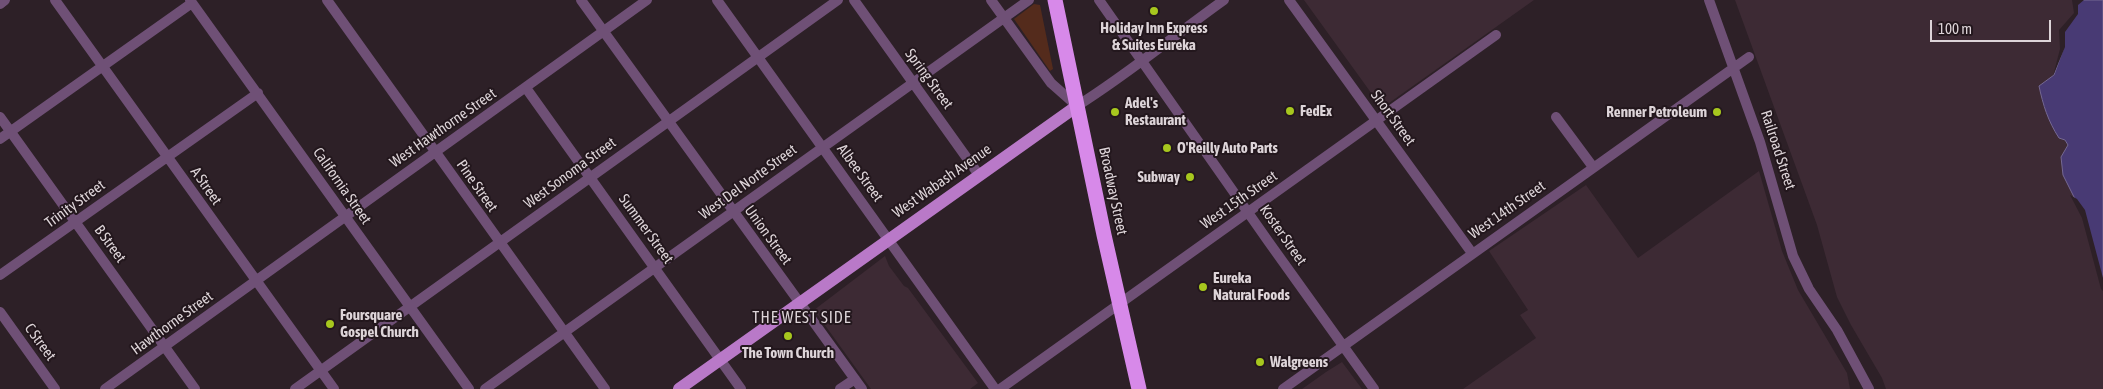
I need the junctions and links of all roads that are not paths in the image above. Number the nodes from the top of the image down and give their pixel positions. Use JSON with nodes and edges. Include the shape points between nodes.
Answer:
{"nodes":[{"id":1,"x":5,"y":0,"type":"edge"},
{"id":2,"x":54,"y":0,"type":"edge"},
{"id":3,"x":327,"y":0,"type":"edge"},
{"id":4,"x":581,"y":0,"type":"edge"},
{"id":5,"x":648,"y":0,"type":"edge"},
{"id":6,"x":717,"y":0,"type":"edge"},
{"id":7,"x":838,"y":0,"type":"edge"},
{"id":8,"x":854,"y":0,"type":"edge"},
{"id":9,"x":992,"y":0,"type":"edge"},
{"id":10,"x":1029,"y":0,"type":"edge"},
{"id":11,"x":1055,"y":0,"type":"edge"},
{"id":12,"x":1099,"y":0,"type":"edge"},
{"id":13,"x":1224,"y":0,"type":"edge"},
{"id":14,"x":1289,"y":0,"type":"edge"},
{"id":15,"x":1709,"y":0,"type":"edge"},
{"id":16,"x":191,"y":1,"type":"edge"},
{"id":17,"x":0,"y":4,"type":"edge"},
{"id":18,"x":1004,"y":17,"type":"junction"},
{"id":19,"x":604,"y":32,"type":"junction"},
{"id":20,"x":1496,"y":35,"type":"dead end"},
{"id":21,"x":758,"y":57,"type":"junction"},
{"id":22,"x":1749,"y":57,"type":"dead end"},
{"id":23,"x":1141,"y":60,"type":"junction"},
{"id":24,"x":102,"y":66,"type":"junction"},
{"id":25,"x":1734,"y":67,"type":"junction"},
{"id":26,"x":913,"y":82,"type":"junction"},
{"id":27,"x":526,"y":88,"type":"junction"},
{"id":28,"x":258,"y":92,"type":"junction"},
{"id":29,"x":1076,"y":106,"type":"junction"},
{"id":30,"x":1556,"y":117,"type":"dead end"},
{"id":31,"x":0,"y":118,"type":"edge"},
{"id":32,"x":668,"y":121,"type":"junction"},
{"id":33,"x":1376,"y":121,"type":"junction"},
{"id":34,"x":10,"y":131,"type":"junction"},
{"id":35,"x":0,"y":139,"type":"edge"},
{"id":36,"x":822,"y":147,"type":"junction"},
{"id":37,"x":434,"y":152,"type":"junction"},
{"id":38,"x":167,"y":157,"type":"junction"},
{"id":39,"x":1593,"y":168,"type":"junction"},
{"id":40,"x":979,"y":175,"type":"junction"},
{"id":41,"x":590,"y":177,"type":"junction"},
{"id":42,"x":733,"y":212,"type":"junction"},
{"id":43,"x":1248,"y":212,"type":"junction"},
{"id":44,"x":345,"y":216,"type":"junction"},
{"id":45,"x":76,"y":222,"type":"junction"},
{"id":46,"x":888,"y":239,"type":"junction"},
{"id":47,"x":499,"y":242,"type":"junction"},
{"id":48,"x":1472,"y":253,"type":"junction"},
{"id":49,"x":655,"y":267,"type":"junction"},
{"id":50,"x":0,"y":275,"type":"edge"},
{"id":51,"x":255,"y":281,"type":"junction"},
{"id":52,"x":1120,"y":302,"type":"junction"},
{"id":53,"x":799,"y":303,"type":"junction"},
{"id":54,"x":410,"y":306,"type":"junction"},
{"id":55,"x":0,"y":312,"type":"edge"},
{"id":56,"x":565,"y":332,"type":"junction"},
{"id":57,"x":165,"y":347,"type":"junction"},
{"id":58,"x":1343,"y":347,"type":"junction"},
{"id":59,"x":720,"y":360,"type":"junction"},
{"id":60,"x":321,"y":370,"type":"junction"},
{"id":61,"x":855,"y":379,"type":"junction"},
{"id":62,"x":52,"y":388,"type":"edge"},
{"id":63,"x":105,"y":389,"type":"edge"},
{"id":64,"x":195,"y":389,"type":"edge"},
{"id":65,"x":295,"y":389,"type":"edge"},
{"id":66,"x":334,"y":389,"type":"edge"},
{"id":67,"x":469,"y":389,"type":"edge"},
{"id":68,"x":485,"y":389,"type":"edge"},
{"id":69,"x":605,"y":389,"type":"edge"},
{"id":70,"x":679,"y":389,"type":"edge"},
{"id":71,"x":741,"y":389,"type":"edge"},
{"id":72,"x":840,"y":389,"type":"edge"},
{"id":73,"x":862,"y":389,"type":"edge"},
{"id":74,"x":995,"y":389,"type":"edge"},
{"id":75,"x":1000,"y":389,"type":"edge"},
{"id":76,"x":1140,"y":389,"type":"edge"},
{"id":77,"x":1283,"y":389,"type":"edge"},
{"id":78,"x":1374,"y":389,"type":"edge"},
{"id":79,"x":1869,"y":389,"type":"edge"}],
"edges":[{"from":1,"to":17,"type":"street"},
{"from":2,"to":24,"type":"street","name":"A Street"},
{"from":3,"to":37,"type":"street","name":"Pine Street"},
{"from":4,"to":19,"type":"street","name":"Union Street"},
{"from":5,"to":19,"type":"street","name":"West Hawthorne Street"},
{"from":6,"to":21,"type":"street","name":"Albee Street"},
{"from":7,"to":21,"type":"street","name":"West Sonoma Street"},
{"from":8,"to":26,"type":"street","name":"Spring Street"},
{"from":9,"to":18,"type":"street"},
{"from":10,"to":18,"type":"street","name":"West Del Norte Street"},
{"from":11,"to":29,"type":"highway","name":"Broadway Street"},
{"from":12,"to":23,"type":"street","name":"Koster Street"},
{"from":13,"to":23,"type":"street","name":"West Wabash Avenue"},
{"from":14,"to":33,"type":"street","name":"Short Street"},
{"from":15,"to":25,"type":"street","name":"Railroad Street"},
{"from":16,"to":24,"type":"street"},
{"from":16,"to":28,"type":"street","name":"California Street"},
{"from":18,"to":26,"type":"street","name":"West Del Norte Street"},
{"from":18,"to":29,"type":"street","via":[[1051,83]]},
{"from":19,"to":27,"type":"street","name":"West Hawthorne Street"},
{"from":19,"to":32,"type":"street","name":"Union Street"},
{"from":20,"to":33,"type":"street","name":"West 15th Street"},
{"from":21,"to":32,"type":"street","name":"West Sonoma Street"},
{"from":21,"to":36,"type":"street","name":"Albee Street"},
{"from":22,"to":25,"type":"street","name":"West 14th Street"},
{"from":23,"to":29,"type":"street","name":"West Wabash Avenue","via":[[1120,79]]},
{"from":23,"to":43,"type":"street","name":"Koster Street"},
{"from":24,"to":34,"type":"street"},
{"from":24,"to":38,"type":"street","name":"A Street"},
{"from":25,"to":39,"type":"street","name":"West 14th Street"},
{"from":25,"to":79,"type":"street","name":"Railroad Street","via":[[1770,170],[1793,256]]},
{"from":26,"to":36,"type":"street","name":"West Del Norte Street"},
{"from":26,"to":40,"type":"street","name":"Spring Street"},
{"from":27,"to":37,"type":"street","name":"West Hawthorne Street"},
{"from":27,"to":41,"type":"street","name":"Summer Street"},
{"from":28,"to":38,"type":"street","name":"Trinity Street"},
{"from":28,"to":44,"type":"street","name":"California Street"},
{"from":29,"to":40,"type":"main road","name":"West Wabash Avenue"},
{"from":29,"to":52,"type":"highway","name":"Broadway Street"},
{"from":30,"to":39,"type":"street"},
{"from":31,"to":34,"type":"street","name":"B Street"},
{"from":32,"to":41,"type":"street","name":"West Sonoma Street"},
{"from":32,"to":42,"type":"street","name":"Union Street"},
{"from":33,"to":43,"type":"street","name":"West 15th Street"},
{"from":33,"to":48,"type":"street","name":"Short Street"},
{"from":34,"to":35,"type":"street"},
{"from":34,"to":45,"type":"street","name":"B Street"},
{"from":36,"to":42,"type":"street","name":"West Del Norte Street"},
{"from":36,"to":46,"type":"street","name":"Albee Street"},
{"from":37,"to":44,"type":"street","name":"West Hawthorne Street"},
{"from":37,"to":47,"type":"street","name":"Pine Street"},
{"from":38,"to":45,"type":"street","name":"Trinity Street"},
{"from":38,"to":51,"type":"street","name":"A Street"},
{"from":39,"to":48,"type":"street","name":"West 14th Street"},
{"from":40,"to":46,"type":"main road","name":"West Wabash Avenue"},
{"from":41,"to":47,"type":"street","name":"West Sonoma Street"},
{"from":41,"to":49,"type":"street","name":"Summer Street"},
{"from":42,"to":49,"type":"street","name":"West Del Norte Street"},
{"from":42,"to":53,"type":"street","name":"Union Street"},
{"from":43,"to":52,"type":"street","name":"West 15th Street"},
{"from":43,"to":58,"type":"street","name":"Koster Street"},
{"from":44,"to":51,"type":"street","name":"West Hawthorne Street"},
{"from":44,"to":54,"type":"street","name":"California Street"},
{"from":45,"to":50,"type":"street","name":"Trinity Street"},
{"from":45,"to":57,"type":"street","name":"B Street"},
{"from":46,"to":53,"type":"main road","name":"West Wabash Avenue"},
{"from":46,"to":74,"type":"street","name":"Albee Street"},
{"from":47,"to":54,"type":"street","name":"West Sonoma Street"},
{"from":47,"to":56,"type":"street","name":"Pine Street"},
{"from":48,"to":58,"type":"street","name":"West 14th Street"},
{"from":49,"to":56,"type":"street","name":"West Del Norte Street"},
{"from":49,"to":59,"type":"street","name":"Summer Street"},
{"from":51,"to":57,"type":"street","name":"Hawthorne Street"},
{"from":51,"to":60,"type":"street","name":"A Street"},
{"from":52,"to":75,"type":"street","name":"West 15th Street"},
{"from":52,"to":76,"type":"highway","name":"Broadway Street"},
{"from":53,"to":59,"type":"main road","name":"West Wabash Avenue"},
{"from":53,"to":61,"type":"street","name":"Union Street"},
{"from":54,"to":60,"type":"street","name":"West Sonoma Street"},
{"from":54,"to":67,"type":"street","name":"California Street"},
{"from":55,"to":62,"type":"street","name":"C Street"},
{"from":56,"to":68,"type":"street","name":"West Del Norte Street"},
{"from":56,"to":69,"type":"street","name":"Pine Street"},
{"from":57,"to":63,"type":"street","name":"Hawthorne Street"},
{"from":57,"to":64,"type":"street","name":"B Street"},
{"from":58,"to":77,"type":"street","name":"West 14th Street"},
{"from":58,"to":78,"type":"street","name":"Koster Street"},
{"from":59,"to":70,"type":"main road","name":"West Wabash Avenue"},
{"from":59,"to":71,"type":"street","name":"Summer Street"},
{"from":60,"to":65,"type":"street","name":"West Sonoma Street"},
{"from":60,"to":66,"type":"street","name":"A Street"},
{"from":61,"to":72,"type":"street"},
{"from":61,"to":73,"type":"street","name":"Union Street"}]}
